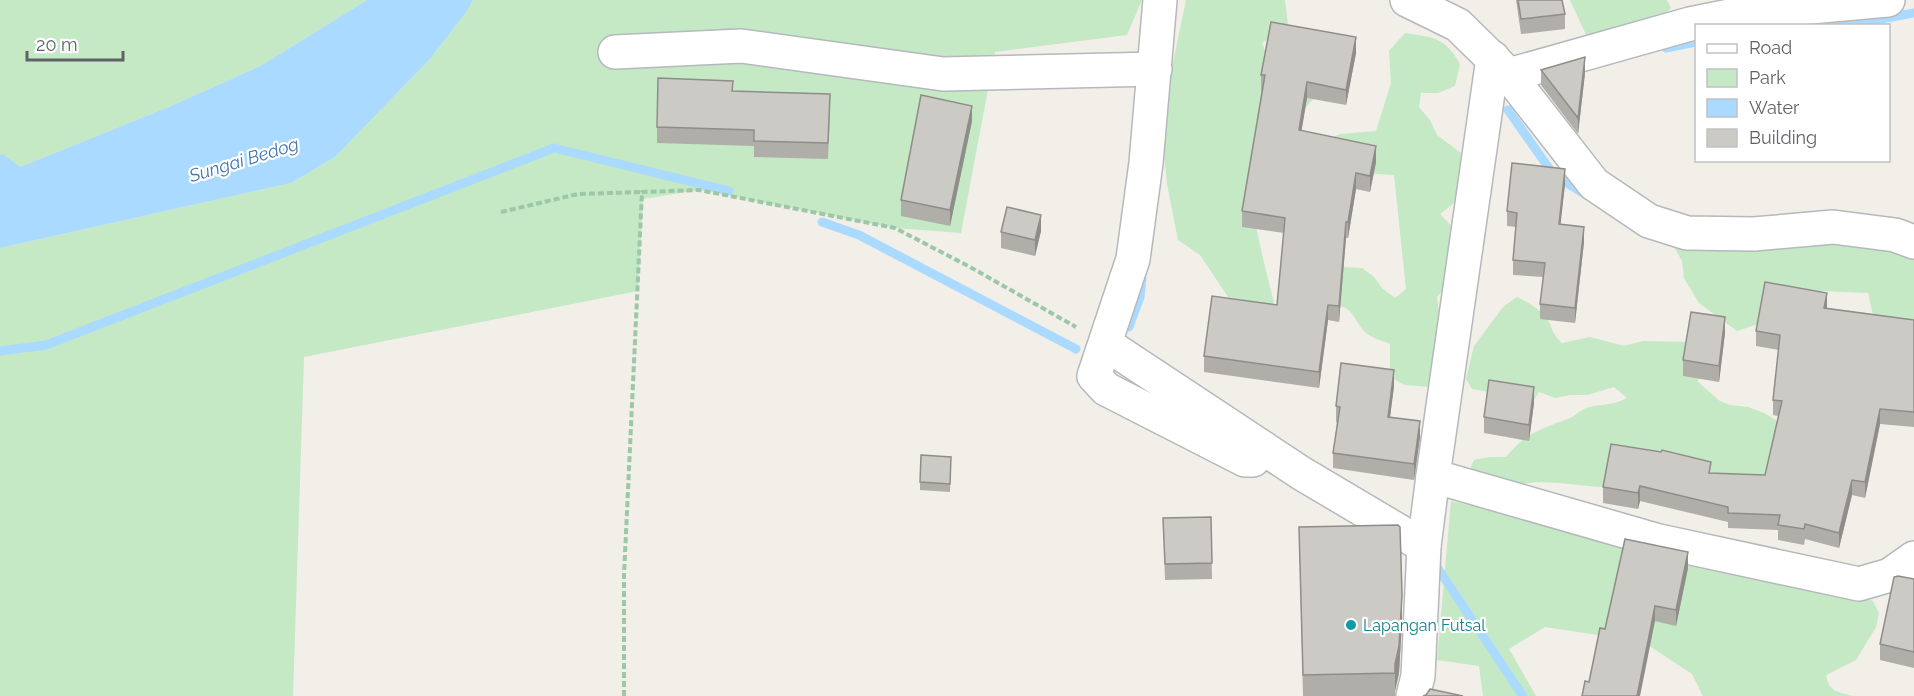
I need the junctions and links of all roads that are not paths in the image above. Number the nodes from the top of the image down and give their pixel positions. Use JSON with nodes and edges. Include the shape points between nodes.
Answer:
{"nodes":[{"id":1,"x":1160,"y":0,"type":"edge"},
{"id":2,"x":1410,"y":1,"type":"edge"},
{"id":3,"x":1869,"y":1,"type":"edge"},
{"id":4,"x":615,"y":52,"type":"dead end"},
{"id":5,"x":1501,"y":66,"type":"junction"},
{"id":6,"x":1155,"y":69,"type":"junction"},
{"id":7,"x":1914,"y":242,"type":"edge"},
{"id":8,"x":1433,"y":476,"type":"junction"},
{"id":9,"x":1424,"y":546,"type":"junction"},
{"id":10,"x":1914,"y":558,"type":"edge"},
{"id":11,"x":1413,"y":696,"type":"edge"}],
"edges":[{"from":1,"to":6,"type":"street"},
{"from":2,"to":5,"type":"street","via":[[1458,25]]},
{"from":3,"to":5,"type":"street","via":[[1744,14]]},
{"from":4,"to":6,"type":"street","via":[[741,46],[943,74]]},
{"from":5,"to":7,"type":"street","via":[[1594,184],[1649,221],[1687,233],[1754,234],[1833,227],[1895,235]]},
{"from":5,"to":8,"type":"street"},
{"from":6,"to":9,"type":"street","via":[[1133,260],[1106,344],[1301,473]]},
{"from":8,"to":9,"type":"street"},
{"from":8,"to":10,"type":"street","via":[[1659,541],[1859,584],[1890,575]]},
{"from":9,"to":11,"type":"street","via":[[1418,676]]}]}
